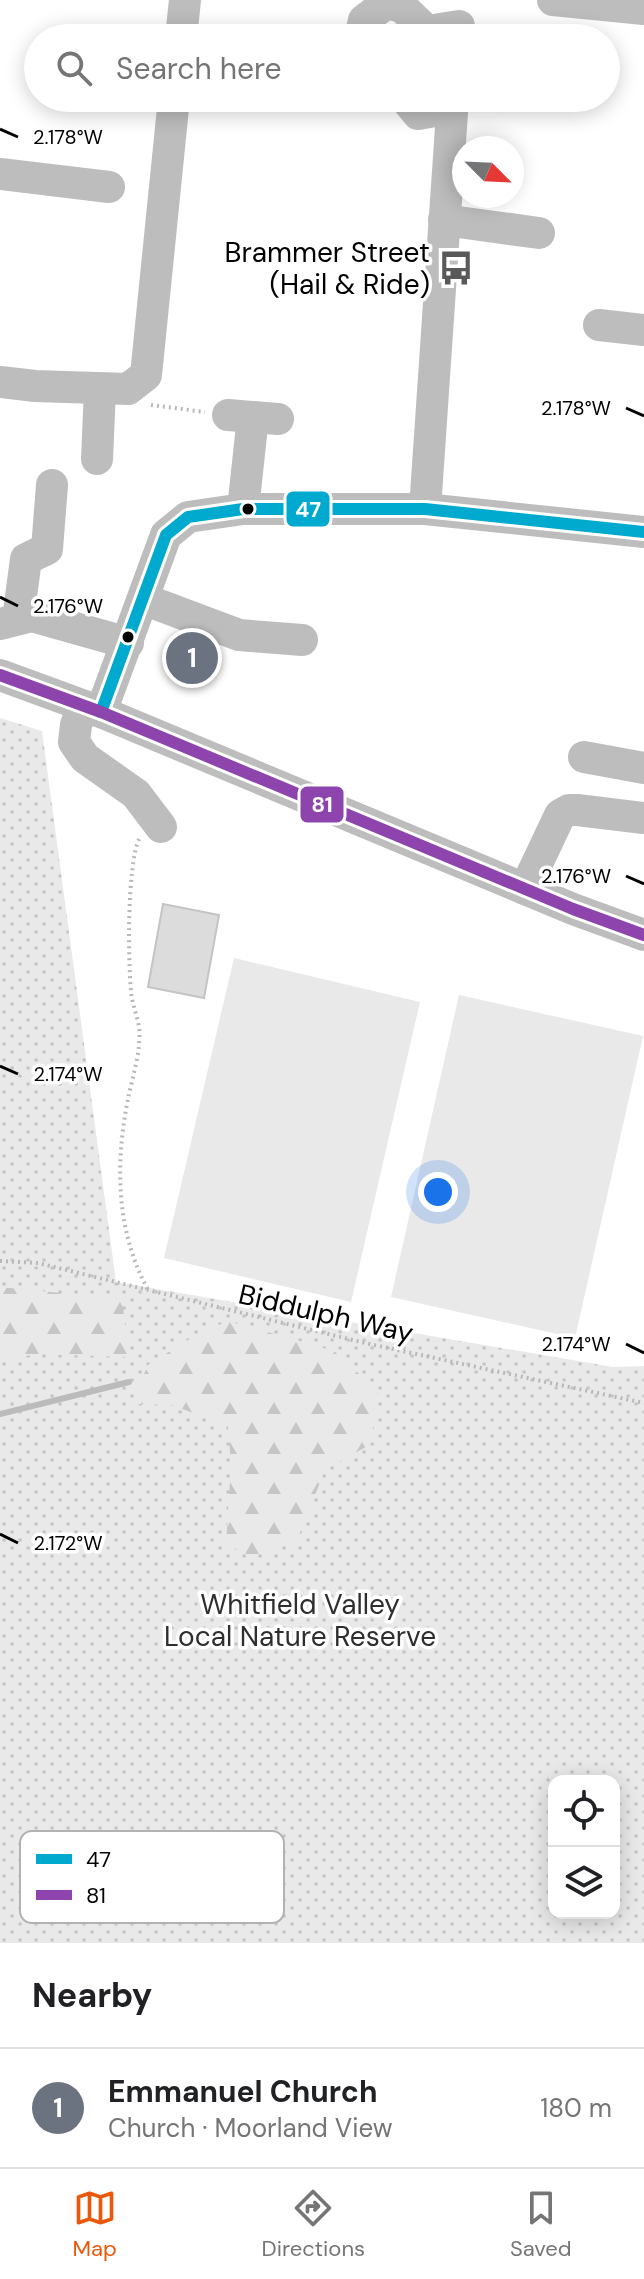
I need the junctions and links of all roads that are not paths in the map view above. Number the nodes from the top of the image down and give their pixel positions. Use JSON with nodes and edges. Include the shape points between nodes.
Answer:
{"nodes":[{"id":1,"x":185,"y":0,"type":"edge"},
{"id":2,"x":553,"y":0,"type":"edge"},
{"id":3,"x":644,"y":9,"type":"edge"},
{"id":4,"x":182,"y":24,"type":"edge"},
{"id":5,"x":363,"y":24,"type":"edge"},
{"id":6,"x":420,"y":24,"type":"edge"},
{"id":7,"x":173,"y":112,"type":"edge"},
{"id":8,"x":451,"y":112,"type":"edge"},
{"id":9,"x":0,"y":174,"type":"edge"},
{"id":10,"x":109,"y":187,"type":"dead end"},
{"id":11,"x":444,"y":220,"type":"junction"},
{"id":12,"x":539,"y":233,"type":"dead end"},
{"id":13,"x":599,"y":325,"type":"dead end"},
{"id":14,"x":644,"y":330,"type":"edge"},
{"id":15,"x":0,"y":382,"type":"edge"},
{"id":16,"x":109,"y":399,"type":"junction"},
{"id":17,"x":253,"y":417,"type":"road end"},
{"id":18,"x":97,"y":459,"type":"dead end"},
{"id":19,"x":52,"y":485,"type":"dead end"},
{"id":20,"x":243,"y":509,"type":"junction"},
{"id":21,"x":425,"y":509,"type":"junction"},
{"id":22,"x":644,"y":532,"type":"edge"},
{"id":23,"x":143,"y":599,"type":"junction"},
{"id":24,"x":9,"y":621,"type":"edge"},
{"id":25,"x":302,"y":640,"type":"dead end"},
{"id":26,"x":128,"y":643,"type":"junction"},
{"id":27,"x":0,"y":675,"type":"edge"},
{"id":28,"x":92,"y":709,"type":"junction"},
{"id":29,"x":584,"y":757,"type":"dead end"},
{"id":30,"x":644,"y":768,"type":"edge"},
{"id":31,"x":644,"y":818,"type":"edge"},
{"id":32,"x":156,"y":821,"type":"road end"},
{"id":33,"x":525,"y":889,"type":"junction"},
{"id":34,"x":644,"y":935,"type":"edge"}],
"edges":[{"from":1,"to":4,"type":"street"},
{"from":2,"to":3,"type":"street"},
{"from":5,"to":6,"type":"street","via":[[387,3],[402,7]]},
{"from":7,"to":16,"type":"street","via":[[146,375]]},
{"from":8,"to":11,"type":"street"},
{"from":9,"to":10,"type":"street"},
{"from":11,"to":12,"type":"street"},
{"from":11,"to":21,"type":"street"},
{"from":13,"to":14,"type":"street"},
{"from":15,"to":16,"type":"street"},
{"from":16,"to":18,"type":"street"},
{"from":17,"to":20,"type":"street"},
{"from":19,"to":24,"type":"street","via":[[47,549],[26,559]]},
{"from":20,"to":21,"type":"street"},
{"from":20,"to":23,"type":"street","via":[[188,517],[166,535]]},
{"from":21,"to":22,"type":"street"},
{"from":23,"to":25,"type":"street","via":[[239,635]]},
{"from":23,"to":26,"type":"street"},
{"from":24,"to":26,"type":"street","via":[[32,616]]},
{"from":26,"to":28,"type":"street"},
{"from":27,"to":28,"type":"street"},
{"from":28,"to":32,"type":"street","via":[[76,725],[74,742],[85,758],[136,794]]},
{"from":28,"to":33,"type":"street"},
{"from":29,"to":30,"type":"street"},
{"from":31,"to":33,"type":"street","via":[[577,810],[560,815]]},
{"from":33,"to":34,"type":"street"}]}
